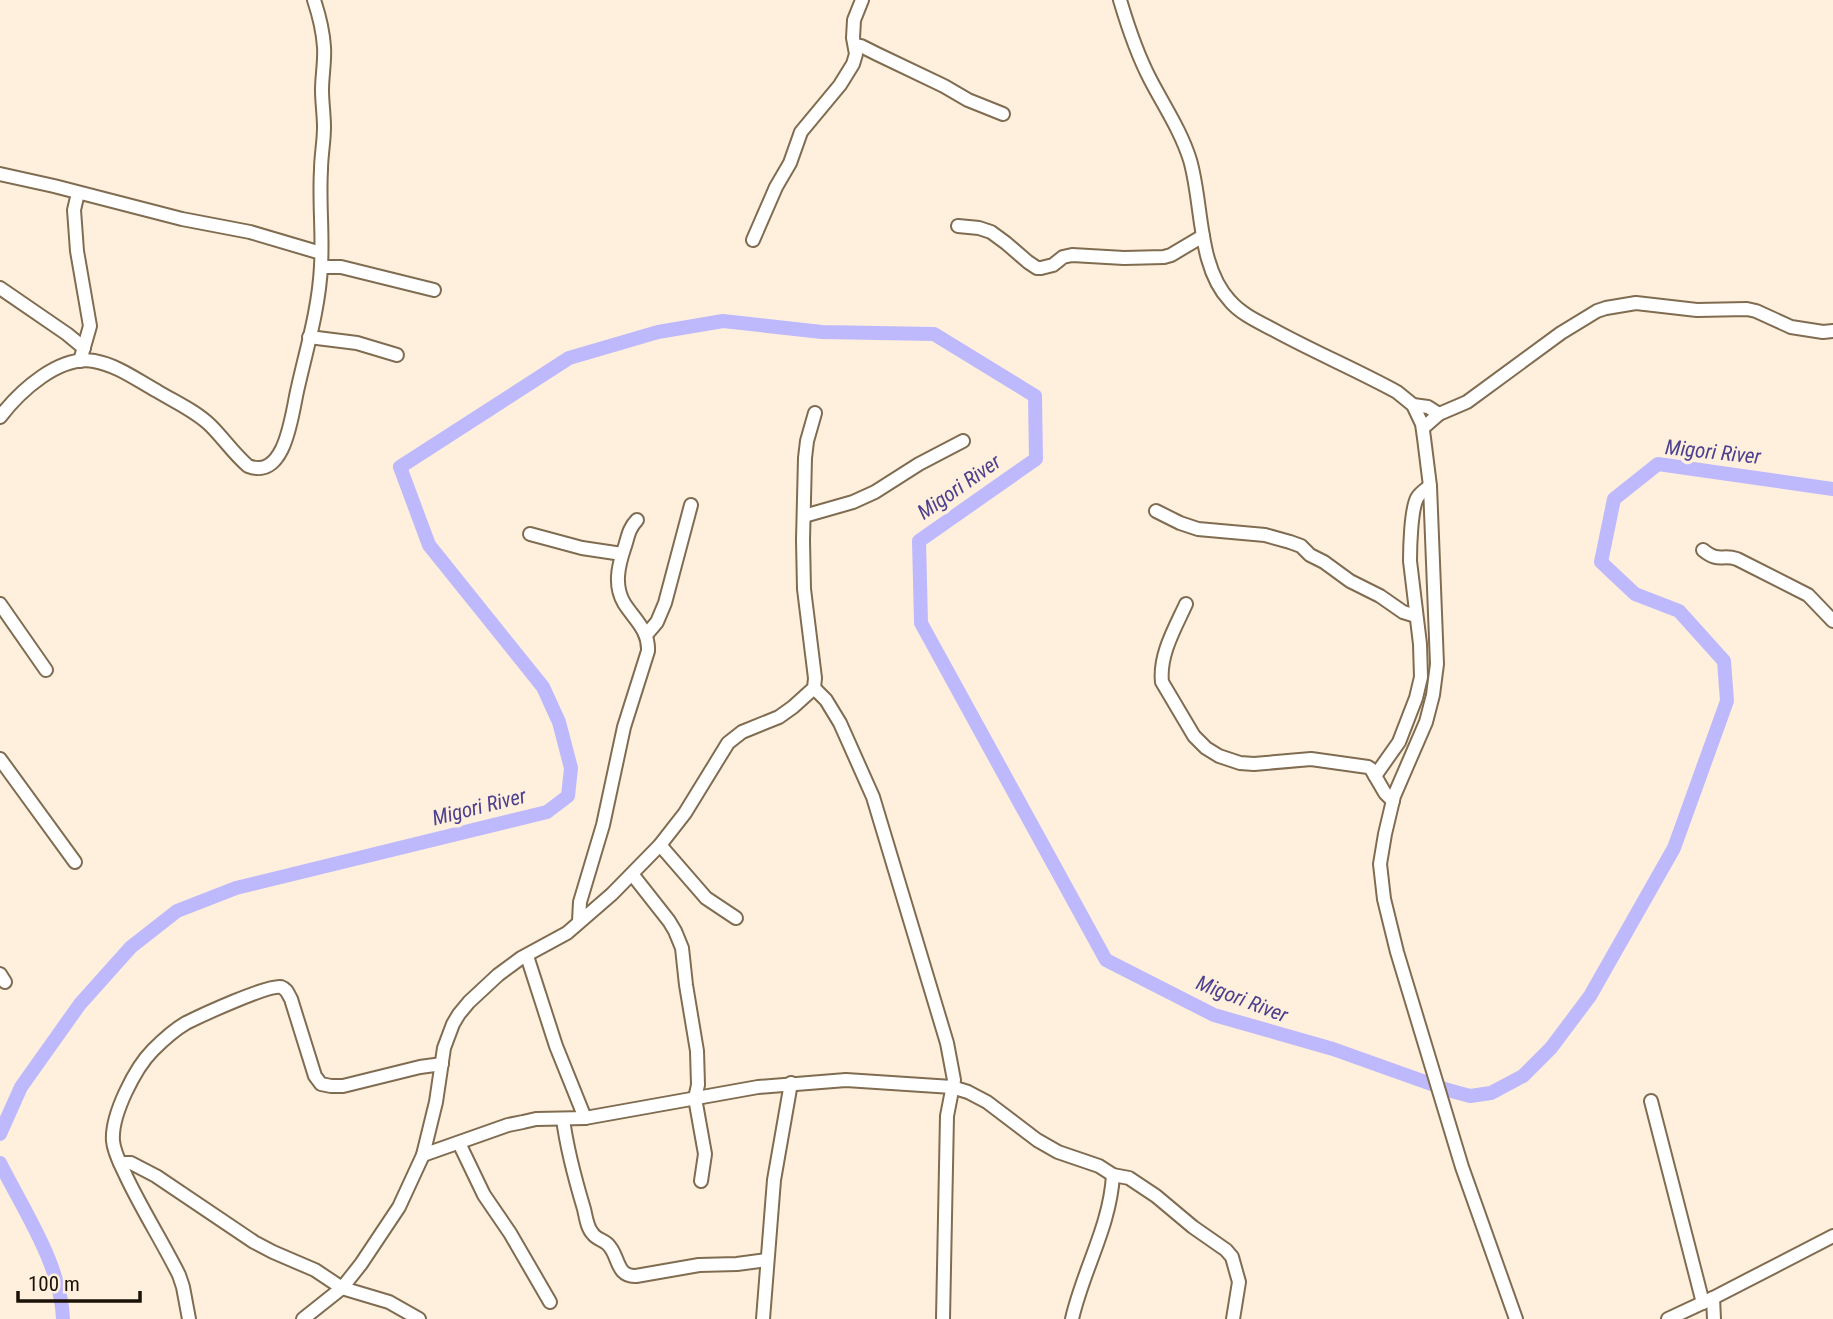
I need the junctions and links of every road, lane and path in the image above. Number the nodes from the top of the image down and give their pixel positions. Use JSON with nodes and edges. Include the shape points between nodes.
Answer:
{"nodes":[{"id":1,"x":314,"y":0,"type":"edge"},
{"id":2,"x":862,"y":0,"type":"edge"},
{"id":3,"x":1120,"y":0,"type":"edge"},
{"id":4,"x":855,"y":46,"type":"junction"},
{"id":5,"x":1003,"y":114,"type":"dead end"},
{"id":6,"x":0,"y":174,"type":"edge"},
{"id":7,"x":78,"y":193,"type":"junction"},
{"id":8,"x":958,"y":226,"type":"dead end"},
{"id":9,"x":1203,"y":236,"type":"junction"},
{"id":10,"x":753,"y":240,"type":"dead end"},
{"id":11,"x":321,"y":253,"type":"junction"},
{"id":12,"x":321,"y":267,"type":"junction"},
{"id":13,"x":0,"y":288,"type":"edge"},
{"id":14,"x":434,"y":290,"type":"dead end"},
{"id":15,"x":1833,"y":331,"type":"edge"},
{"id":16,"x":309,"y":337,"type":"junction"},
{"id":17,"x":82,"y":354,"type":"junction"},
{"id":18,"x":397,"y":355,"type":"dead end"},
{"id":19,"x":1413,"y":405,"type":"junction"},
{"id":20,"x":815,"y":413,"type":"dead end"},
{"id":21,"x":1438,"y":414,"type":"junction"},
{"id":22,"x":0,"y":416,"type":"edge"},
{"id":23,"x":1423,"y":428,"type":"junction"},
{"id":24,"x":963,"y":442,"type":"dead end"},
{"id":25,"x":1430,"y":486,"type":"junction"},
{"id":26,"x":691,"y":505,"type":"dead end"},
{"id":27,"x":1156,"y":511,"type":"dead end"},
{"id":28,"x":804,"y":516,"type":"junction"},
{"id":29,"x":637,"y":520,"type":"dead end"},
{"id":30,"x":530,"y":534,"type":"dead end"},
{"id":31,"x":1703,"y":550,"type":"dead end"},
{"id":32,"x":622,"y":554,"type":"junction"},
{"id":33,"x":0,"y":604,"type":"edge"},
{"id":34,"x":1186,"y":604,"type":"dead end"},
{"id":35,"x":1416,"y":617,"type":"junction"},
{"id":36,"x":1833,"y":621,"type":"edge"},
{"id":37,"x":646,"y":635,"type":"junction"},
{"id":38,"x":46,"y":670,"type":"dead end"},
{"id":39,"x":814,"y":688,"type":"junction"},
{"id":40,"x":0,"y":759,"type":"edge"},
{"id":41,"x":1375,"y":776,"type":"junction"},
{"id":42,"x":1393,"y":801,"type":"junction"},
{"id":43,"x":660,"y":845,"type":"junction"},
{"id":44,"x":75,"y":862,"type":"dead end"},
{"id":45,"x":632,"y":874,"type":"junction"},
{"id":46,"x":736,"y":918,"type":"dead end"},
{"id":47,"x":579,"y":921,"type":"junction"},
{"id":48,"x":527,"y":956,"type":"junction"},
{"id":49,"x":442,"y":1064,"type":"junction"},
{"id":50,"x":791,"y":1083,"type":"junction"},
{"id":51,"x":953,"y":1087,"type":"junction"},
{"id":52,"x":695,"y":1098,"type":"junction"},
{"id":53,"x":1651,"y":1101,"type":"dead end"},
{"id":54,"x":585,"y":1118,"type":"junction"},
{"id":55,"x":563,"y":1119,"type":"junction"},
{"id":56,"x":459,"y":1143,"type":"junction"},
{"id":57,"x":423,"y":1156,"type":"junction"},
{"id":58,"x":120,"y":1163,"type":"junction"},
{"id":59,"x":1112,"y":1175,"type":"junction"},
{"id":60,"x":701,"y":1181,"type":"dead end"},
{"id":61,"x":1833,"y":1236,"type":"edge"},
{"id":62,"x":767,"y":1259,"type":"junction"},
{"id":63,"x":342,"y":1287,"type":"junction"},
{"id":64,"x":1708,"y":1301,"type":"junction"},
{"id":65,"x":550,"y":1302,"type":"dead end"},
{"id":66,"x":189,"y":1319,"type":"edge"},
{"id":67,"x":303,"y":1319,"type":"edge"},
{"id":68,"x":419,"y":1319,"type":"edge"},
{"id":69,"x":763,"y":1319,"type":"edge"},
{"id":70,"x":943,"y":1319,"type":"edge"},
{"id":71,"x":1072,"y":1319,"type":"edge"},
{"id":72,"x":1233,"y":1319,"type":"edge"},
{"id":73,"x":1516,"y":1319,"type":"edge"},
{"id":74,"x":1668,"y":1319,"type":"edge"},
{"id":75,"x":1714,"y":1319,"type":"edge"}],
"edges":[{"from":1,"to":11,"type":"street","via":[[324,49]]},
{"from":2,"to":4,"type":"street","via":[[854,20]]},
{"from":3,"to":9,"type":"street","via":[[1136,48],[1185,145]]},
{"from":4,"to":5,"type":"street"},
{"from":4,"to":10,"type":"street","via":[[849,72],[801,132]]},
{"from":6,"to":7,"type":"street"},
{"from":7,"to":11,"type":"street"},
{"from":7,"to":17,"type":"street","via":[[74,210],[77,251],[90,326]]},
{"from":8,"to":9,"type":"street","via":[[991,232],[1041,268],[1072,255],[1164,257]]},
{"from":9,"to":19,"type":"street","via":[[1213,274],[1240,310]]},
{"from":11,"to":12,"type":"street"},
{"from":12,"to":14,"type":"street","via":[[341,267]]},
{"from":12,"to":16,"type":"street"},
{"from":13,"to":17,"type":"street","via":[[67,334]]},
{"from":15,"to":21,"type":"street","via":[[1791,327],[1747,309],[1697,310],[1636,303],[1606,308],[1561,333],[1467,402]]},
{"from":16,"to":17,"type":"street","via":[[282,450],[272,463],[258,468],[248,466],[191,411]]},
{"from":16,"to":18,"type":"street"},
{"from":17,"to":22,"type":"street","via":[[32,384]]},
{"from":19,"to":21,"type":"street"},
{"from":19,"to":23,"type":"street"},
{"from":20,"to":28,"type":"street","via":[[805,458]]},
{"from":21,"to":23,"type":"street"},
{"from":23,"to":25,"type":"street"},
{"from":24,"to":28,"type":"street","via":[[875,492]]},
{"from":25,"to":35,"type":"street","via":[[1418,498],[1413,516],[1410,561]]},
{"from":25,"to":42,"type":"street","via":[[1437,664],[1426,722]]},
{"from":26,"to":37,"type":"street","via":[[665,603]]},
{"from":27,"to":35,"type":"street","via":[[1198,529],[1265,535],[1297,545],[1350,582]]},
{"from":28,"to":39,"type":"street","via":[[804,589]]},
{"from":29,"to":32,"type":"street"},
{"from":30,"to":32,"type":"street"},
{"from":31,"to":36,"type":"street","via":[[1714,558],[1734,557],[1802,591]]},
{"from":32,"to":37,"type":"street","via":[[617,574],[621,597]]},
{"from":33,"to":38,"type":"street"},
{"from":34,"to":41,"type":"street","via":[[1168,645],[1162,682],[1206,748],[1240,763],[1311,759],[1368,767]]},
{"from":35,"to":41,"type":"street","via":[[1422,668],[1416,698],[1399,742]]},
{"from":37,"to":47,"type":"street","via":[[648,651],[624,727]]},
{"from":39,"to":43,"type":"street","via":[[779,717],[728,743],[693,802]]},
{"from":39,"to":51,"type":"street","via":[[839,723],[873,797],[941,1020]]},
{"from":40,"to":44,"type":"street"},
{"from":41,"to":42,"type":"street"},
{"from":42,"to":73,"type":"street","via":[[1380,864],[1384,899],[1462,1167]]},
{"from":43,"to":45,"type":"street"},
{"from":43,"to":46,"type":"street","via":[[706,898]]},
{"from":45,"to":47,"type":"street"},
{"from":45,"to":52,"type":"street","via":[[675,931],[682,948],[697,1051]]},
{"from":47,"to":48,"type":"street"},
{"from":48,"to":49,"type":"street","via":[[498,975],[459,1014]]},
{"from":48,"to":54,"type":"street"},
{"from":49,"to":57,"type":"street"},
{"from":49,"to":58,"type":"street","via":[[343,1086],[321,1084],[291,999],[286,990],[270,988],[185,1024],[143,1061],[115,1124],[113,1143]]},
{"from":50,"to":51,"type":"street","via":[[846,1080]]},
{"from":50,"to":52,"type":"street"},
{"from":50,"to":62,"type":"street","via":[[774,1180]]},
{"from":51,"to":59,"type":"street","via":[[987,1102],[1058,1152]]},
{"from":51,"to":70,"type":"street","via":[[947,1116]]},
{"from":52,"to":54,"type":"street"},
{"from":52,"to":60,"type":"street","via":[[705,1154]]},
{"from":53,"to":64,"type":"street"},
{"from":54,"to":55,"type":"street"},
{"from":55,"to":56,"type":"street","via":[[536,1119]]},
{"from":55,"to":62,"type":"street","via":[[589,1226],[610,1246],[625,1274]]},
{"from":56,"to":57,"type":"street"},
{"from":56,"to":65,"type":"street","via":[[484,1195]]},
{"from":57,"to":63,"type":"street","via":[[398,1207]]},
{"from":58,"to":63,"type":"street","via":[[131,1163],[156,1176],[254,1242]]},
{"from":58,"to":66,"type":"street","via":[[179,1275]]},
{"from":59,"to":71,"type":"street","via":[[1108,1206]]},
{"from":59,"to":72,"type":"street","via":[[1129,1178],[1156,1196],[1232,1257],[1238,1282]]},
{"from":61,"to":64,"type":"street"},
{"from":62,"to":69,"type":"street"},
{"from":63,"to":67,"type":"street"},
{"from":63,"to":68,"type":"street","via":[[389,1302]]},
{"from":64,"to":74,"type":"street"},
{"from":64,"to":75,"type":"street"}]}
